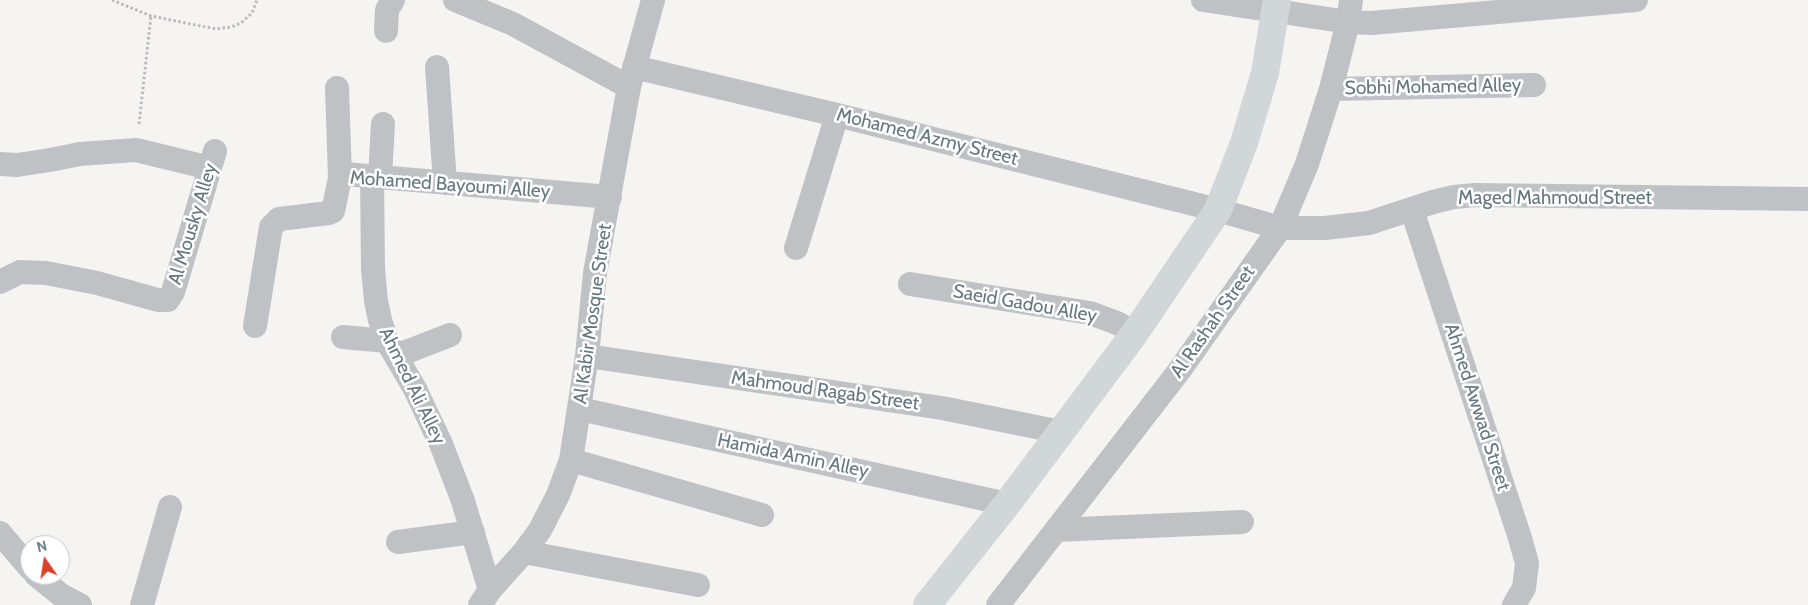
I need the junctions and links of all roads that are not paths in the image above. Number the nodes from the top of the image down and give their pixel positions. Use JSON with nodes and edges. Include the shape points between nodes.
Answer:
{"nodes":[{"id":1,"x":393,"y":0,"type":"edge"},
{"id":2,"x":455,"y":0,"type":"edge"},
{"id":3,"x":652,"y":0,"type":"edge"},
{"id":4,"x":1203,"y":0,"type":"edge"},
{"id":5,"x":1636,"y":0,"type":"edge"},
{"id":6,"x":1277,"y":6,"type":"edge"},
{"id":7,"x":1349,"y":11,"type":"edge"},
{"id":8,"x":386,"y":31,"type":"dead end"},
{"id":9,"x":437,"y":67,"type":"dead end"},
{"id":10,"x":632,"y":77,"type":"junction"},
{"id":11,"x":1534,"y":85,"type":"dead end"},
{"id":12,"x":337,"y":88,"type":"dead end"},
{"id":13,"x":1331,"y":89,"type":"junction"},
{"id":14,"x":837,"y":115,"type":"junction"},
{"id":15,"x":383,"y":124,"type":"dead end"},
{"id":16,"x":0,"y":164,"type":"edge"},
{"id":17,"x":376,"y":177,"type":"junction"},
{"id":18,"x":340,"y":178,"type":"junction"},
{"id":19,"x":446,"y":183,"type":"junction"},
{"id":20,"x":610,"y":197,"type":"junction"},
{"id":21,"x":1808,"y":199,"type":"edge"},
{"id":22,"x":1218,"y":210,"type":"junction"},
{"id":23,"x":1412,"y":210,"type":"junction"},
{"id":24,"x":1280,"y":228,"type":"junction"},
{"id":25,"x":796,"y":248,"type":"dead end"},
{"id":26,"x":0,"y":282,"type":"edge"},
{"id":27,"x":910,"y":284,"type":"dead end"},
{"id":28,"x":255,"y":326,"type":"dead end"},
{"id":29,"x":1135,"y":333,"type":"junction"},
{"id":30,"x":450,"y":335,"type":"dead end"},
{"id":31,"x":344,"y":337,"type":"dead end"},
{"id":32,"x":391,"y":348,"type":"junction"},
{"id":33,"x":587,"y":356,"type":"junction"},
{"id":34,"x":580,"y":409,"type":"junction"},
{"id":35,"x":1061,"y":432,"type":"junction"},
{"id":36,"x":571,"y":460,"type":"junction"},
{"id":37,"x":1006,"y":504,"type":"junction"},
{"id":38,"x":170,"y":506,"type":"dead end"},
{"id":39,"x":762,"y":515,"type":"dead end"},
{"id":40,"x":1242,"y":522,"type":"dead end"},
{"id":41,"x":1056,"y":530,"type":"junction"},
{"id":42,"x":473,"y":532,"type":"junction"},
{"id":43,"x":0,"y":533,"type":"edge"},
{"id":44,"x":398,"y":542,"type":"dead end"},
{"id":45,"x":524,"y":552,"type":"junction"},
{"id":46,"x":20,"y":556,"type":"edge"},
{"id":47,"x":48,"y":585,"type":"edge"},
{"id":48,"x":698,"y":585,"type":"dead end"},
{"id":49,"x":485,"y":597,"type":"edge"},
{"id":50,"x":80,"y":605,"type":"edge"},
{"id":51,"x":142,"y":605,"type":"edge"},
{"id":52,"x":927,"y":605,"type":"edge"},
{"id":53,"x":998,"y":605,"type":"edge"},
{"id":54,"x":1514,"y":605,"type":"edge"}],
"edges":[{"from":1,"to":8,"type":"street","via":[[387,10]]},
{"from":2,"to":10,"type":"street","name":"Mohamed Azmy Street"},
{"from":3,"to":10,"type":"street","name":"Al Kabir Mosque Street"},
{"from":4,"to":6,"type":"street"},
{"from":5,"to":7,"type":"street","via":[[1395,22]]},
{"from":6,"to":7,"type":"street"},
{"from":6,"to":22,"type":"main road","via":[[1264,73],[1244,143]]},
{"from":7,"to":13,"type":"street","name":"Al Rashah Street"},
{"from":9,"to":19,"type":"street"},
{"from":10,"to":14,"type":"street","name":"Mohamed Azmy Street"},
{"from":10,"to":20,"type":"street","name":"Al Kabir Mosque Street"},
{"from":11,"to":13,"type":"street","name":"Sobhi Mohamed Alley"},
{"from":12,"to":18,"type":"street"},
{"from":13,"to":24,"type":"street","name":"Al Rashah Street","via":[[1307,164]]},
{"from":14,"to":22,"type":"street","name":"Mohamed Azmy Street"},
{"from":14,"to":25,"type":"street"},
{"from":15,"to":17,"type":"street","name":"Ahmed Ali Alley"},
{"from":16,"to":26,"type":"street","name":"Al Mousky Alley","via":[[17,165],[80,154],[136,150],[212,160],[168,300],[46,273],[20,272]]},
{"from":17,"to":18,"type":"street","name":"Mohamed Bayoumi Alley","via":[[349,174]]},
{"from":17,"to":19,"type":"street","name":"Mohamed Bayoumi Alley"},
{"from":17,"to":32,"type":"street","name":"Ahmed Ali Alley","via":[[375,293],[380,320]]},
{"from":18,"to":28,"type":"street","name":"Mohamed Bayoumi Alley","via":[[333,211],[279,219],[271,227]]},
{"from":19,"to":20,"type":"street","name":"Mohamed Bayoumi Alley"},
{"from":20,"to":33,"type":"street","name":"Al Kabir Mosque Street","via":[[596,273]]},
{"from":21,"to":23,"type":"street","name":"Maged Mahmoud Street","via":[[1475,195],[1454,197]]},
{"from":22,"to":24,"type":"street","name":"Maged Mahmoud Street"},
{"from":22,"to":29,"type":"main road"},
{"from":23,"to":24,"type":"street","name":"Maged Mahmoud Street","via":[[1360,224]]},
{"from":23,"to":54,"type":"street","name":"Ahmed Awwad Street","via":[[1527,563],[1524,588]]},
{"from":24,"to":41,"type":"street","name":"Al Rashah Street","via":[[1179,371]]},
{"from":27,"to":29,"type":"street","name":"Saeid Gadou Alley","via":[[1090,314]]},
{"from":29,"to":35,"type":"main road"},
{"from":30,"to":32,"type":"street"},
{"from":31,"to":32,"type":"street"},
{"from":32,"to":42,"type":"street","name":"Ahmed Ali Alley","via":[[441,444]]},
{"from":33,"to":34,"type":"street","name":"Al Kabir Mosque Street"},
{"from":33,"to":35,"type":"street","name":"Mahmoud Ragab Street","via":[[942,408]]},
{"from":34,"to":36,"type":"street","name":"Al Kabir Mosque Street"},
{"from":34,"to":37,"type":"street","name":"Hamida Amin Alley"},
{"from":35,"to":37,"type":"main road"},
{"from":36,"to":39,"type":"street"},
{"from":36,"to":45,"type":"street","name":"Al Kabir Mosque Street","via":[[558,495]]},
{"from":37,"to":52,"type":"main road"},
{"from":38,"to":51,"type":"street"},
{"from":40,"to":41,"type":"street"},
{"from":41,"to":53,"type":"street","name":"Al Rashah Street"},
{"from":42,"to":44,"type":"street"},
{"from":42,"to":49,"type":"street","name":"Ahmed Ali Alley"},
{"from":43,"to":46,"type":"street"},
{"from":45,"to":48,"type":"street"},
{"from":45,"to":49,"type":"street","name":"Al Kabir Mosque Street"},
{"from":47,"to":50,"type":"street"}]}
